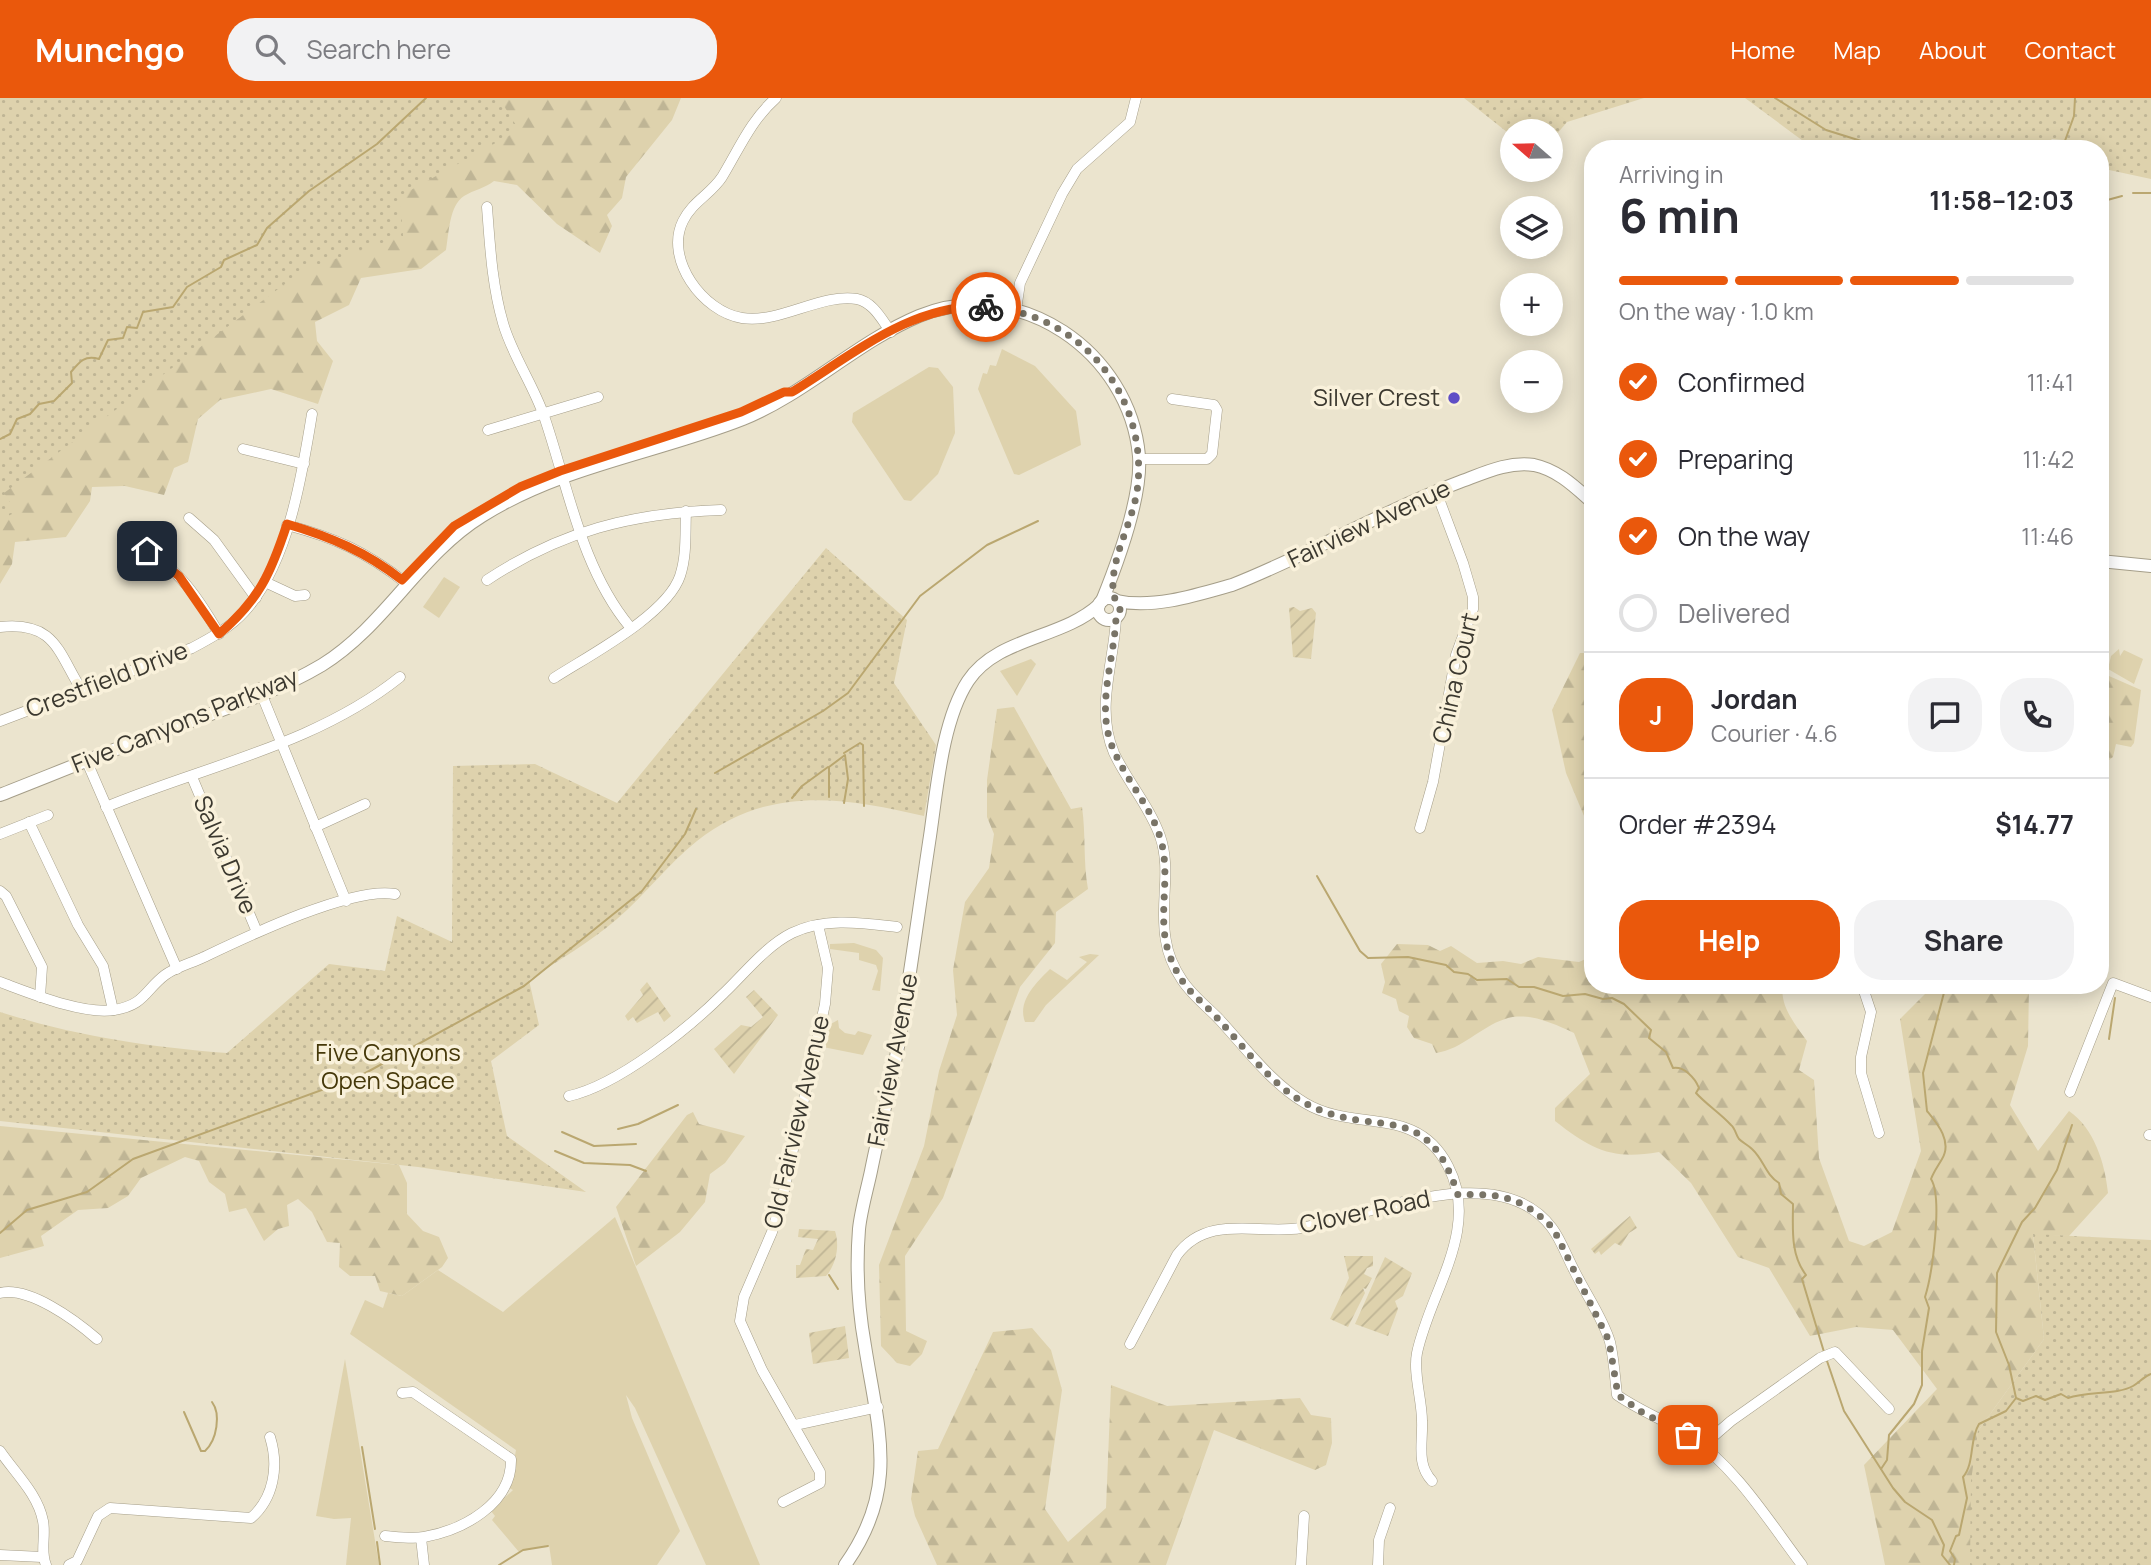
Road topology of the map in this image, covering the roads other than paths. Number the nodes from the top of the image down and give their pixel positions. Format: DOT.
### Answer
graph roads {
  1 [pos="776,98"];
  2 [pos="1136,98"];
  3 [pos="487,207"];
  4 [pos="1016,310"];
  5 [pos="891,332"];
  6 [pos="598,397"];
  7 [pos="1172,399"];
  8 [pos="312,414"];
  9 [pos="543,414"];
  10 [pos="488,430"];
  11 [pos="243,449"];
  12 [pos="1139,459"];
  13 [pos="304,464"];
  14 [pos="561,474"];
  15 [pos="1436,491"];
  16 [pos="1584,495"];
  17 [pos="720,510"];
  18 [pos="685,511"];
  19 [pos="189,519"];
  20 [pos="287,524"];
  21 [pos="580,532"];
  22 [pos="130,547"];
  23 [pos="2109,562"];
  24 [pos="2151,566"];
  25 [pos="487,580"];
  26 [pos="404,581"];
  27 [pos="265,582"];
  28 [pos="305,595"];
  29 [pos="256,598"];
  30 [pos="1110,609"];
  31 [pos="0,627"];
  32 [pos="630,627"];
  33 [pos="219,634"];
  34 [pos="400,677"];
  35 [pos="554,678"];
  36 [pos="81,689"];
  37 [pos="260,691"];
  38 [pos="0,721"];
  39 [pos="280,743"];
  40 [pos="86,758"];
  41 [pos="192,777"];
  42 [pos="0,787"];
  43 [pos="0,795"];
  44 [pos="365,804"];
  45 [pos="106,807"];
  46 [pos="48,815"];
  47 [pos="29,822"];
  48 [pos="316,827"];
  49 [pos="1420,828"];
  50 [pos="0,834"];
  51 [pos="0,891"];
  52 [pos="395,894"];
  53 [pos="346,901"];
  54 [pos="818,925"];
  55 [pos="897,927"];
  56 [pos="257,932"];
  57 [pos="177,970"];
  58 [pos="0,982"];
  59 [pos="2109,993"];
  60 [pos="1865,994"];
  61 [pos="2109,994"];
  62 [pos="40,997"];
  63 [pos="2151,997"];
  64 [pos="113,1010"];
  65 [pos="2070,1092"];
  66 [pos="569,1096"];
  67 [pos="1879,1133"];
  68 [pos="1458,1195"];
  69 [pos="0,1293"];
  70 [pos="97,1339"];
  71 [pos="1129,1344"];
  72 [pos="402,1393"];
  73 [pos="878,1407"];
  74 [pos="1889,1409"];
  75 [pos="795,1425"];
  76 [pos="270,1437"];
  77 [pos="1701,1447"];
  78 [pos="0,1451"];
  79 [pos="1432,1480"];
  80 [pos="783,1502"];
  81 [pos="1390,1508"];
  82 [pos="1304,1516"];
  83 [pos="385,1536"];
  84 [pos="421,1538"];
  85 [pos="0,1555"];
  86 [pos="44,1561"];
  87 [pos="69,1565"];
  88 [pos="424,1565"];
  89 [pos="845,1565"];
  90 [pos="1301,1565"];
  91 [pos="1378,1565"];
  92 [pos="1802,1565"];
  1 -- 5 [label="street"];
  2 -- 4 [label="street"];
  3 -- 9 [label="street"];
  4 -- 5 [label="main road, Five Canyons Parkway"];
  4 -- 12 [label="main road, Five Canyons Parkway"];
  5 -- 14 [label="main road, Five Canyons Parkway"];
  6 -- 9 [label="street"];
  7 -- 12 [label="street"];
  8 -- 13 [label="street, Crestfield Drive"];
  9 -- 10 [label="street"];
  9 -- 14 [label="street"];
  11 -- 13 [label="street"];
  12 -- 30 [label="main road, Five Canyons Parkway"];
  13 -- 20 [label="street, Crestfield Drive"];
  14 -- 21 [label="street"];
  14 -- 26 [label="main road, Five Canyons Parkway"];
  15 -- 16 [label="main road, Fairview Avenue"];
  15 -- 30 [label="main road, Fairview Avenue"];
  15 -- 49 [label="street, China Court"];
  17 -- 18 [label="street"];
  18 -- 21 [label="street"];
  18 -- 32 [label="street"];
  19 -- 29 [label="street"];
  20 -- 26 [label="street"];
  20 -- 27 [label="street, Crestfield Drive"];
  21 -- 25 [label="street"];
  21 -- 32 [label="street"];
  22 -- 33 [label="street"];
  23 -- 24 [label="main road"];
  26 -- 37 [label="main road, Five Canyons Parkway"];
  27 -- 28 [label="street"];
  27 -- 29 [label="street, Crestfield Drive"];
  29 -- 33 [label="street, Crestfield Drive"];
  30 -- 68 [label="street"];
  30 -- 73 [label="main road, Fairview Avenue"];
  31 -- 36 [label="street"];
  32 -- 35 [label="street"];
  33 -- 36 [label="street, Crestfield Drive"];
  34 -- 39 [label="street"];
  36 -- 38 [label="street, Crestfield Drive"];
  37 -- 39 [label="street"];
  37 -- 40 [label="main road, Five Canyons Parkway"];
  39 -- 41 [label="street"];
  39 -- 48 [label="street"];
  40 -- 42 [label="main road, Five Canyons Parkway"];
  40 -- 43 [label="main road, Five Canyons Parkway"];
  40 -- 45 [label="street"];
  41 -- 45 [label="street"];
  41 -- 56 [label="street, Salvia Drive"];
  44 -- 48 [label="street"];
  45 -- 57 [label="street"];
  46 -- 47 [label="street"];
  47 -- 50 [label="street"];
  47 -- 64 [label="street"];
  48 -- 53 [label="street"];
  51 -- 62 [label="street"];
  52 -- 53 [label="street"];
  53 -- 56 [label="street"];
  54 -- 55 [label="street"];
  54 -- 66 [label="street"];
  54 -- 75 [label="street, Old Fairview Avenue"];
  56 -- 57 [label="street"];
  57 -- 64 [label="street"];
  58 -- 62 [label="street"];
  59 -- 63 [label="street"];
  60 -- 67 [label="street"];
  61 -- 65 [label="street"];
  62 -- 64 [label="street"];
  68 -- 71 [label="street, Clover Road"];
  68 -- 77 [label="street, Clover Road"];
  68 -- 79 [label="street"];
  69 -- 70 [label="street"];
  72 -- 84 [label="street"];
  73 -- 75 [label="street"];
  73 -- 89 [label="main road, Fairview Avenue"];
  74 -- 77 [label="street"];
  75 -- 80 [label="street, Old Fairview Avenue"];
  76 -- 87 [label="street"];
  77 -- 92 [label="street, Clover Road"];
  78 -- 86 [label="street"];
  81 -- 91 [label="street"];
  82 -- 90 [label="street"];
  83 -- 84 [label="street"];
  84 -- 88 [label="street"];
  85 -- 86 [label="street"];
}
